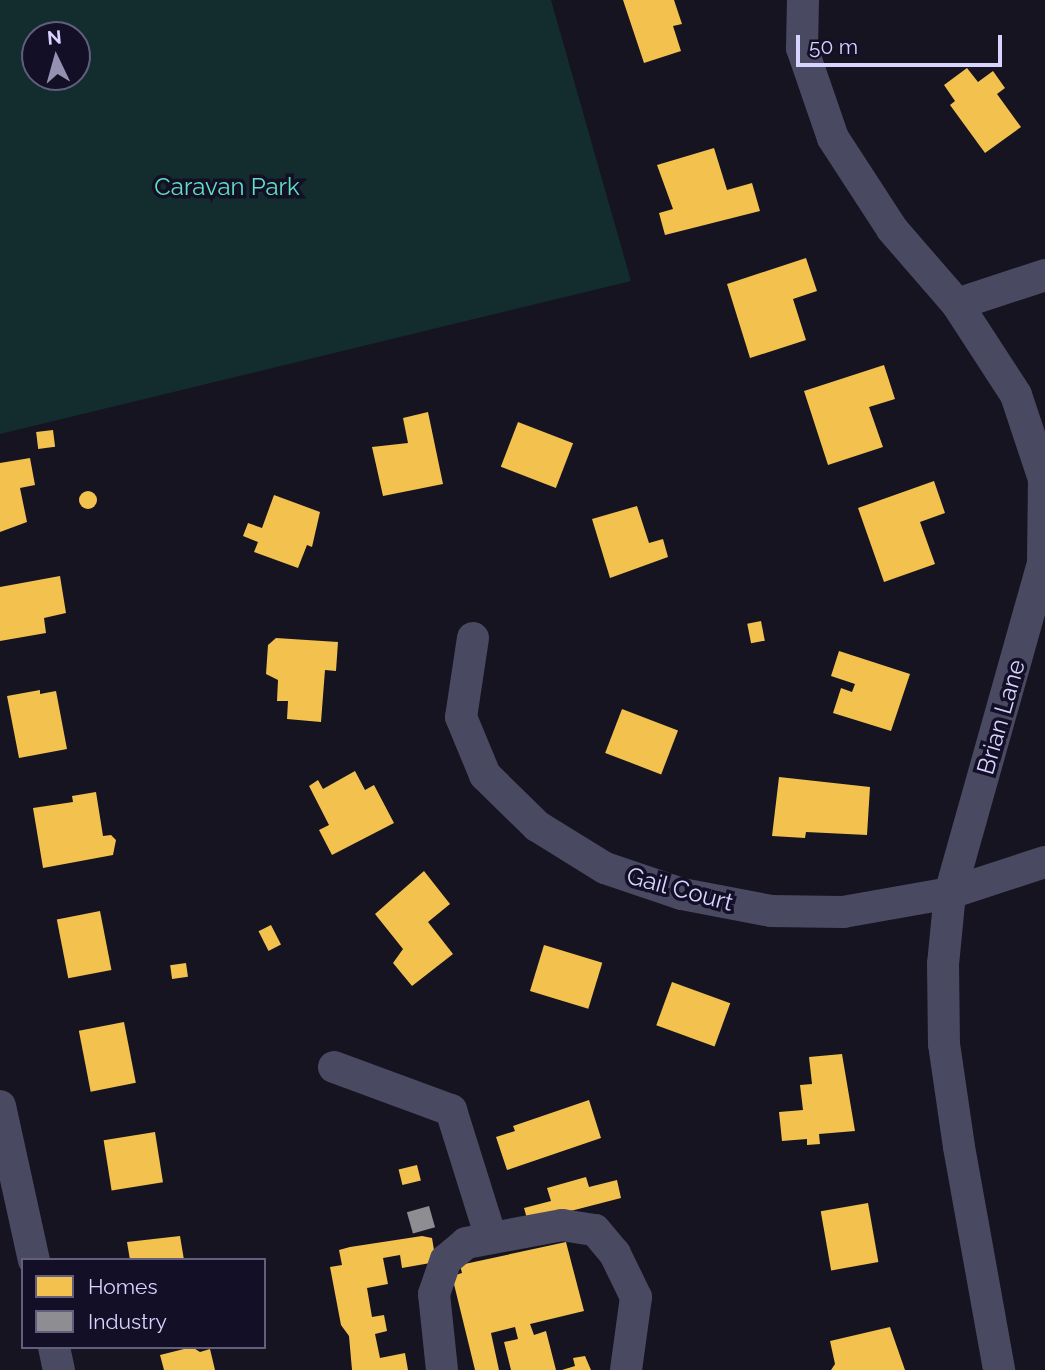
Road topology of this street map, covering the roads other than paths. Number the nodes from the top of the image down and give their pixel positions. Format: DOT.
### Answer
graph roads {
  1 [pos="803,0"];
  2 [pos="1045,275"];
  3 [pos="957,304"];
  4 [pos="473,638"];
  5 [pos="1045,862"];
  6 [pos="950,893"];
  7 [pos="334,1067"];
  8 [pos="0,1106"];
  9 [pos="491,1237"];
  10 [pos="34,1258"];
  11 [pos="54,1349"];
  12 [pos="59,1370"];
  13 [pos="442,1370"];
  14 [pos="626,1370"];
  15 [pos="999,1370"];
  1 -- 3 [label="street, Brian Lane"];
  2 -- 3 [label="street"];
  3 -- 6 [label="street, Brian Lane"];
  4 -- 6 [label="street, Gail Court"];
  5 -- 6 [label="street, Gail Court"];
  6 -- 15 [label="street, Brian Lane"];
  7 -- 9 [label="street"];
  8 -- 10 [label="street"];
  9 -- 13 [label="street"];
  9 -- 14 [label="street"];
  11 -- 12 [label="street"];
}
